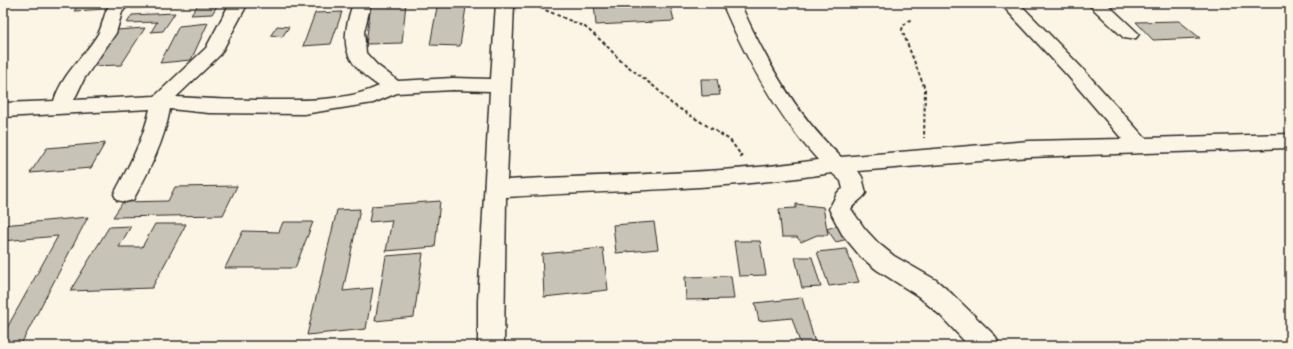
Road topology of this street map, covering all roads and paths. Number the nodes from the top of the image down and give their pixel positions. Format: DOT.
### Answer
graph roads {
  1 [pos="120,3"];
  2 [pos="239,3"];
  3 [pos="362,3"];
  4 [pos="505,3"];
  5 [pos="529,3"];
  6 [pos="731,3"];
  7 [pos="1009,3"];
  8 [pos="1096,3"];
  9 [pos="911,19"];
  10 [pos="1130,34"];
  11 [pos="501,85"];
  12 [pos="394,87"];
  13 [pos="161,102"];
  14 [pos="62,108"];
  15 [pos="3,110"];
  16 [pos="1290,141"];
  17 [pos="1139,145"];
  18 [pos="922,157"];
  19 [pos="834,165"];
  20 [pos="742,175"];
  21 [pos="496,189"];
  22 [pos="125,194"];
  23 [pos="491,346"];
  24 [pos="986,346"];
  1 -- 14 [label="street"];
  2 -- 13 [label="street"];
  3 -- 12 [label="street"];
  4 -- 11 [label="street"];
  5 -- 20 [label="path"];
  6 -- 19 [label="street"];
  7 -- 17 [label="street"];
  8 -- 10 [label="street"];
  9 -- 18 [label="path"];
  11 -- 12 [label="street"];
  11 -- 21 [label="street"];
  12 -- 13 [label="street"];
  13 -- 14 [label="street"];
  13 -- 22 [label="street"];
  14 -- 15 [label="street"];
  16 -- 17 [label="street"];
  17 -- 18 [label="street"];
  18 -- 19 [label="street"];
  19 -- 20 [label="street"];
  19 -- 24 [label="street"];
  20 -- 21 [label="street"];
  21 -- 23 [label="street"];
}
